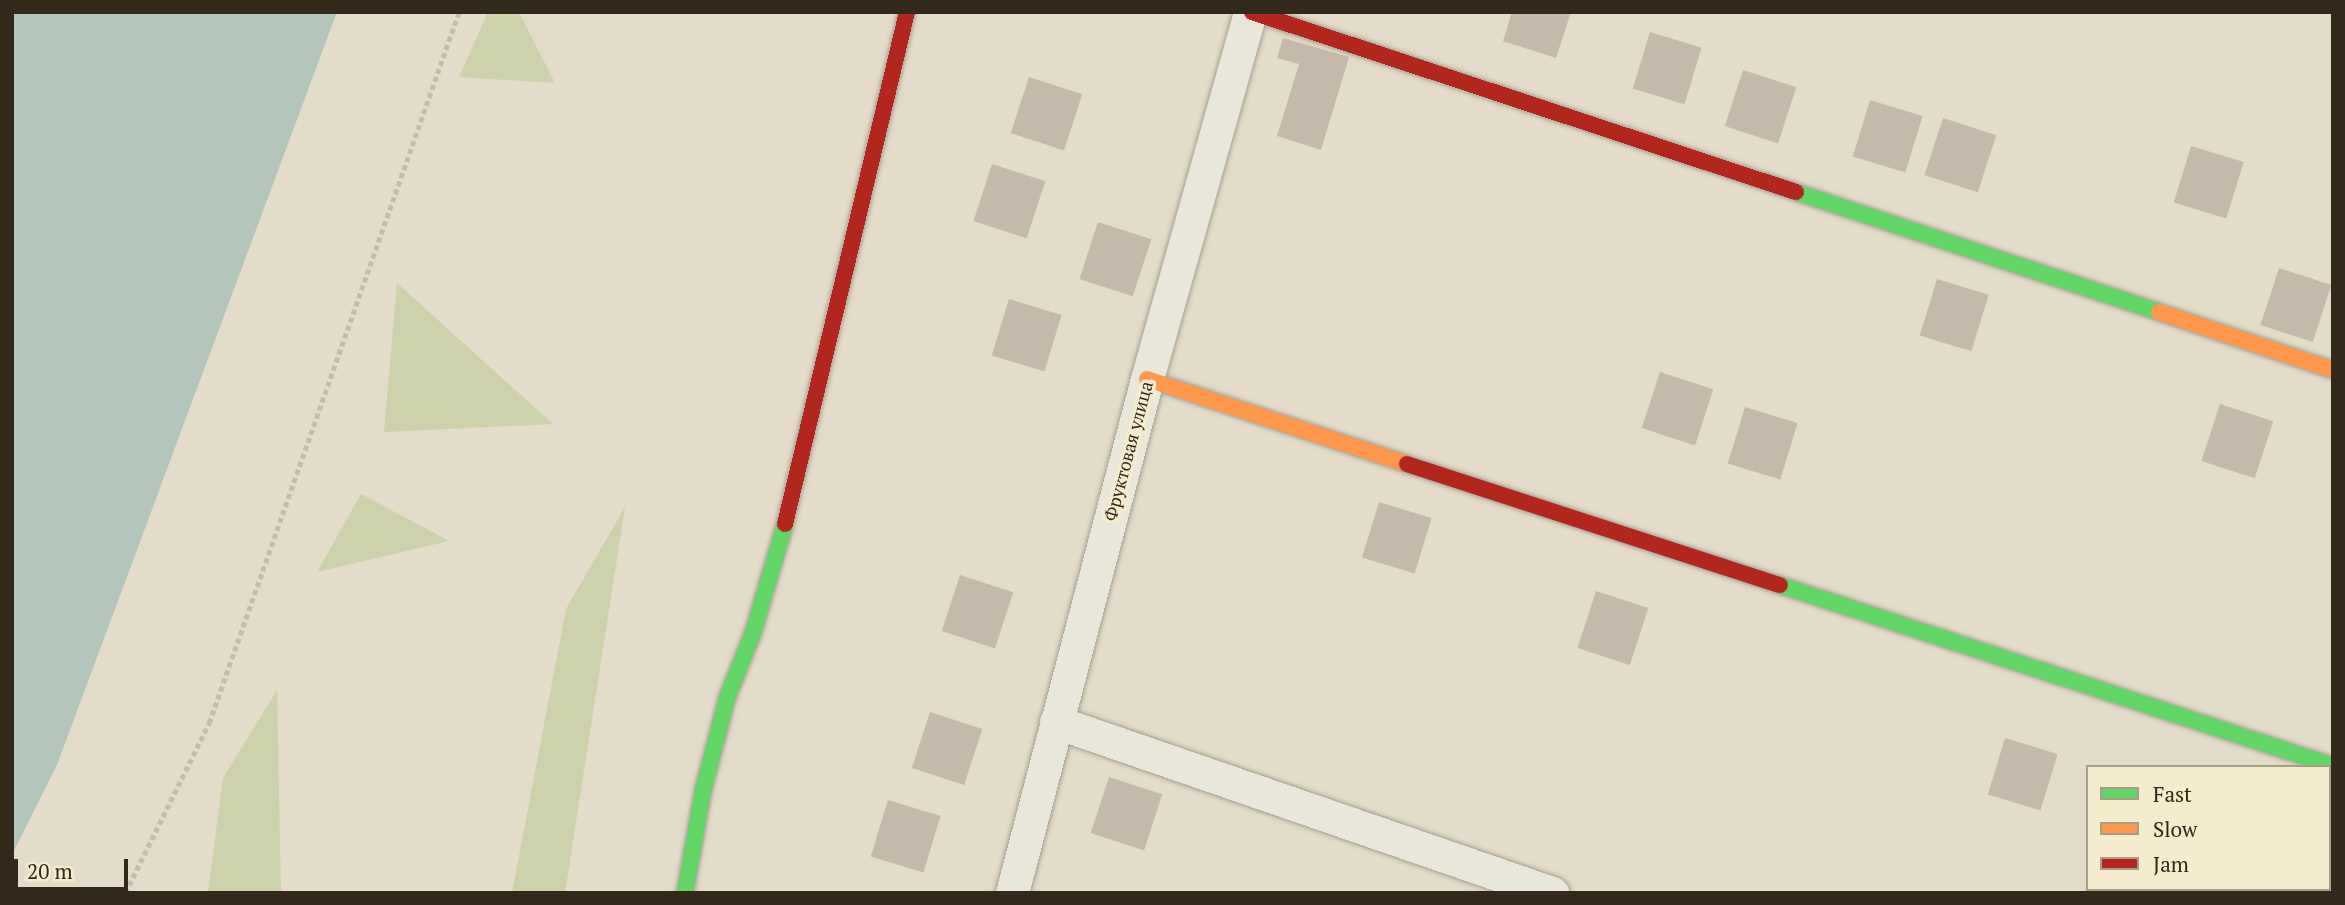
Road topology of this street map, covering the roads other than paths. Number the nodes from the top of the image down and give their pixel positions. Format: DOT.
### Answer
graph roads {
  1 [pos="906,12"];
  2 [pos="1251,12"];
  3 [pos="2333,370"];
  4 [pos="1147,379"];
  5 [pos="1056,723"];
  6 [pos="2331,762"];
  7 [pos="685,893"];
  8 [pos="1012,893"];
  9 [pos="1552,893"];
  1 -- 7 [label="street"];
  2 -- 3 [label="street"];
  2 -- 4 [label="street, Фруктовая улица"];
  4 -- 5 [label="street, Фруктовая улица"];
  4 -- 6 [label="street"];
  5 -- 8 [label="street, Фруктовая улица"];
  5 -- 9 [label="street"];
}
